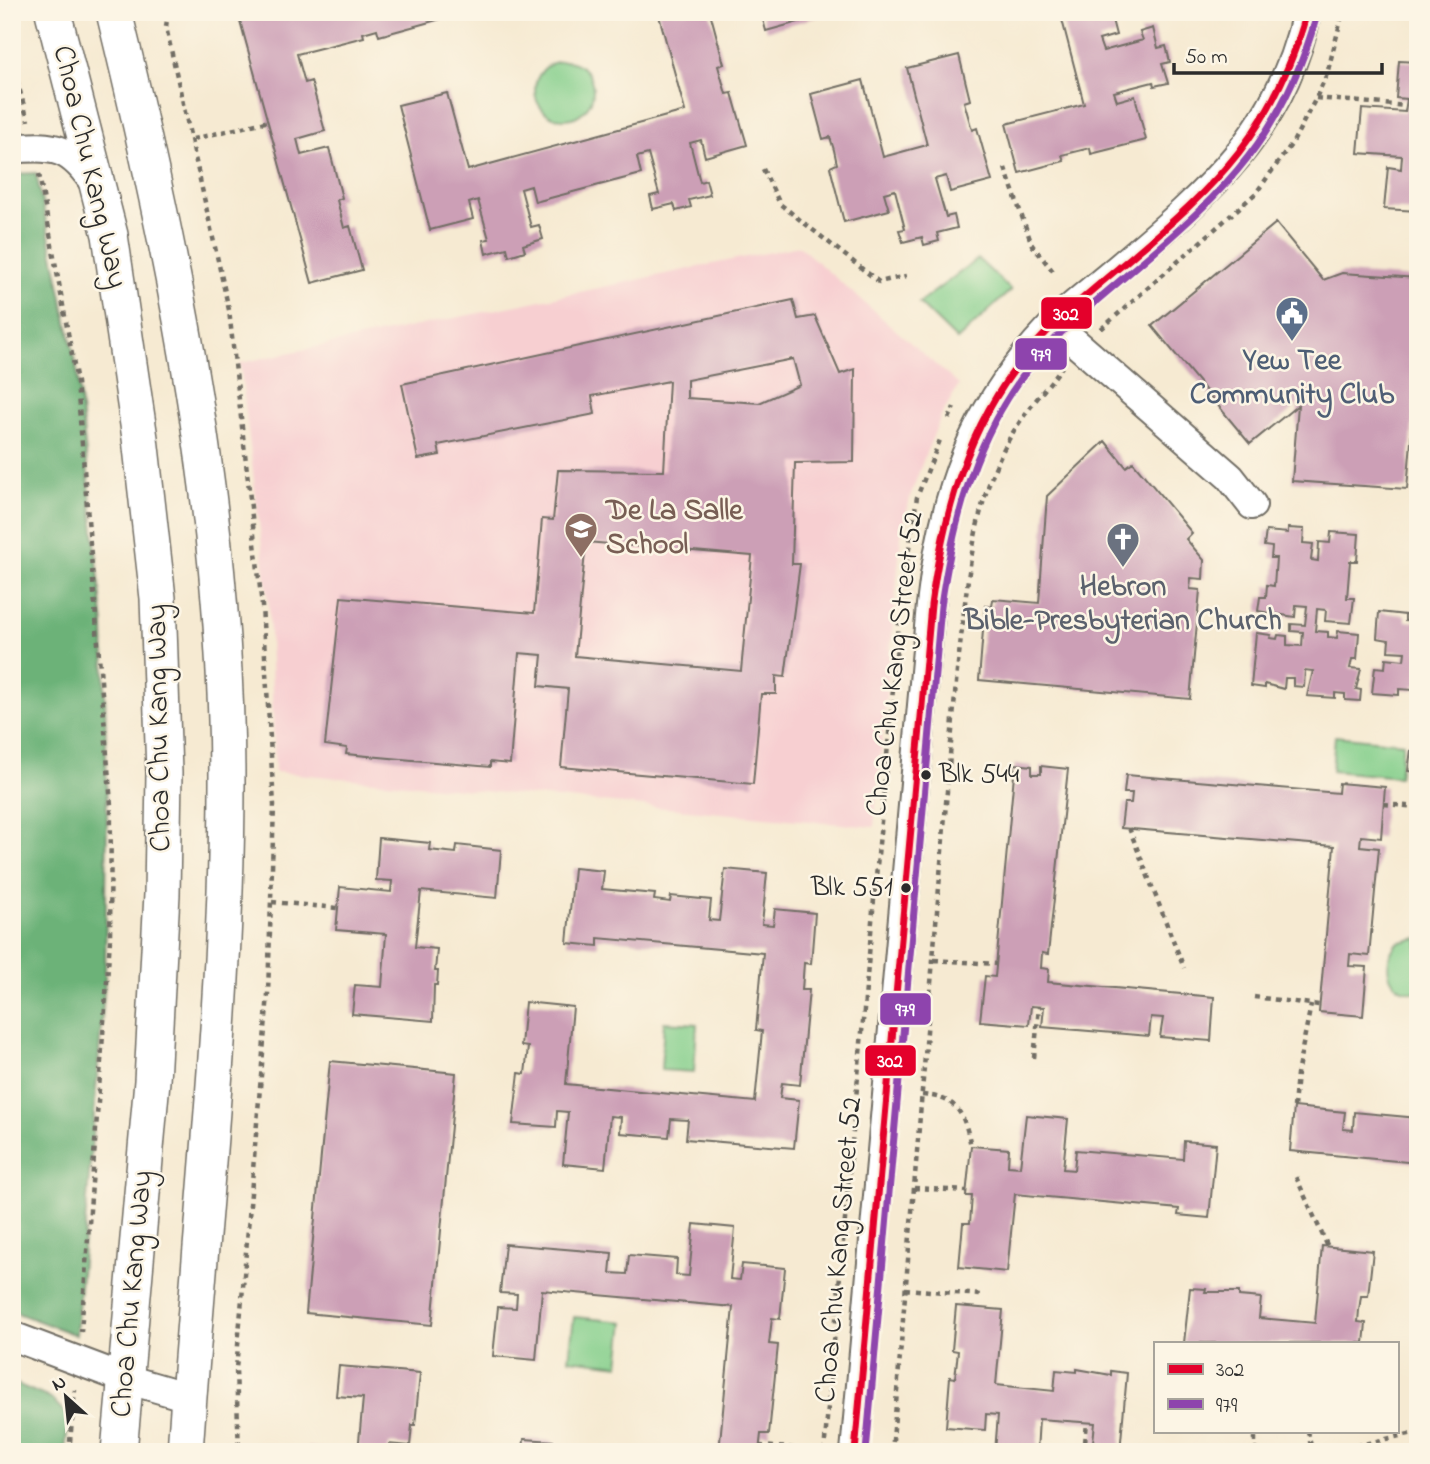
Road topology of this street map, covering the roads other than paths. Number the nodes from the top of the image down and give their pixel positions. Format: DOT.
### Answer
graph roads {
  1 [pos="53,12"];
  2 [pos="114,12"];
  3 [pos="131,12"];
  4 [pos="1307,12"];
  5 [pos="123,49"];
  6 [pos="23,148"];
  7 [pos="101,192"];
  8 [pos="1054,324"];
  9 [pos="1252,505"];
  10 [pos="12,1336"];
  11 [pos="127,1379"];
  12 [pos="188,1397"];
  13 [pos="119,1452"];
  14 [pos="185,1452"];
  15 [pos="855,1452"];
  1 -- 7 [label="main road, Choa Chu Kang Way"];
  2 -- 5 [label="main road, Choa Chu Kang Way"];
  3 -- 5 [label="main road"];
  4 -- 8 [label="street, Choa Chu Kang Street 52"];
  5 -- 12 [label="main road, Choa Chu Kang Way"];
  6 -- 7 [label="street"];
  7 -- 11 [label="main road, Choa Chu Kang Way"];
  8 -- 9 [label="street"];
  8 -- 15 [label="street, Choa Chu Kang Street 52"];
  10 -- 11 [label="street"];
  11 -- 12 [label="street"];
  11 -- 13 [label="main road, Choa Chu Kang Way"];
  12 -- 14 [label="main road, Choa Chu Kang Way"];
}
